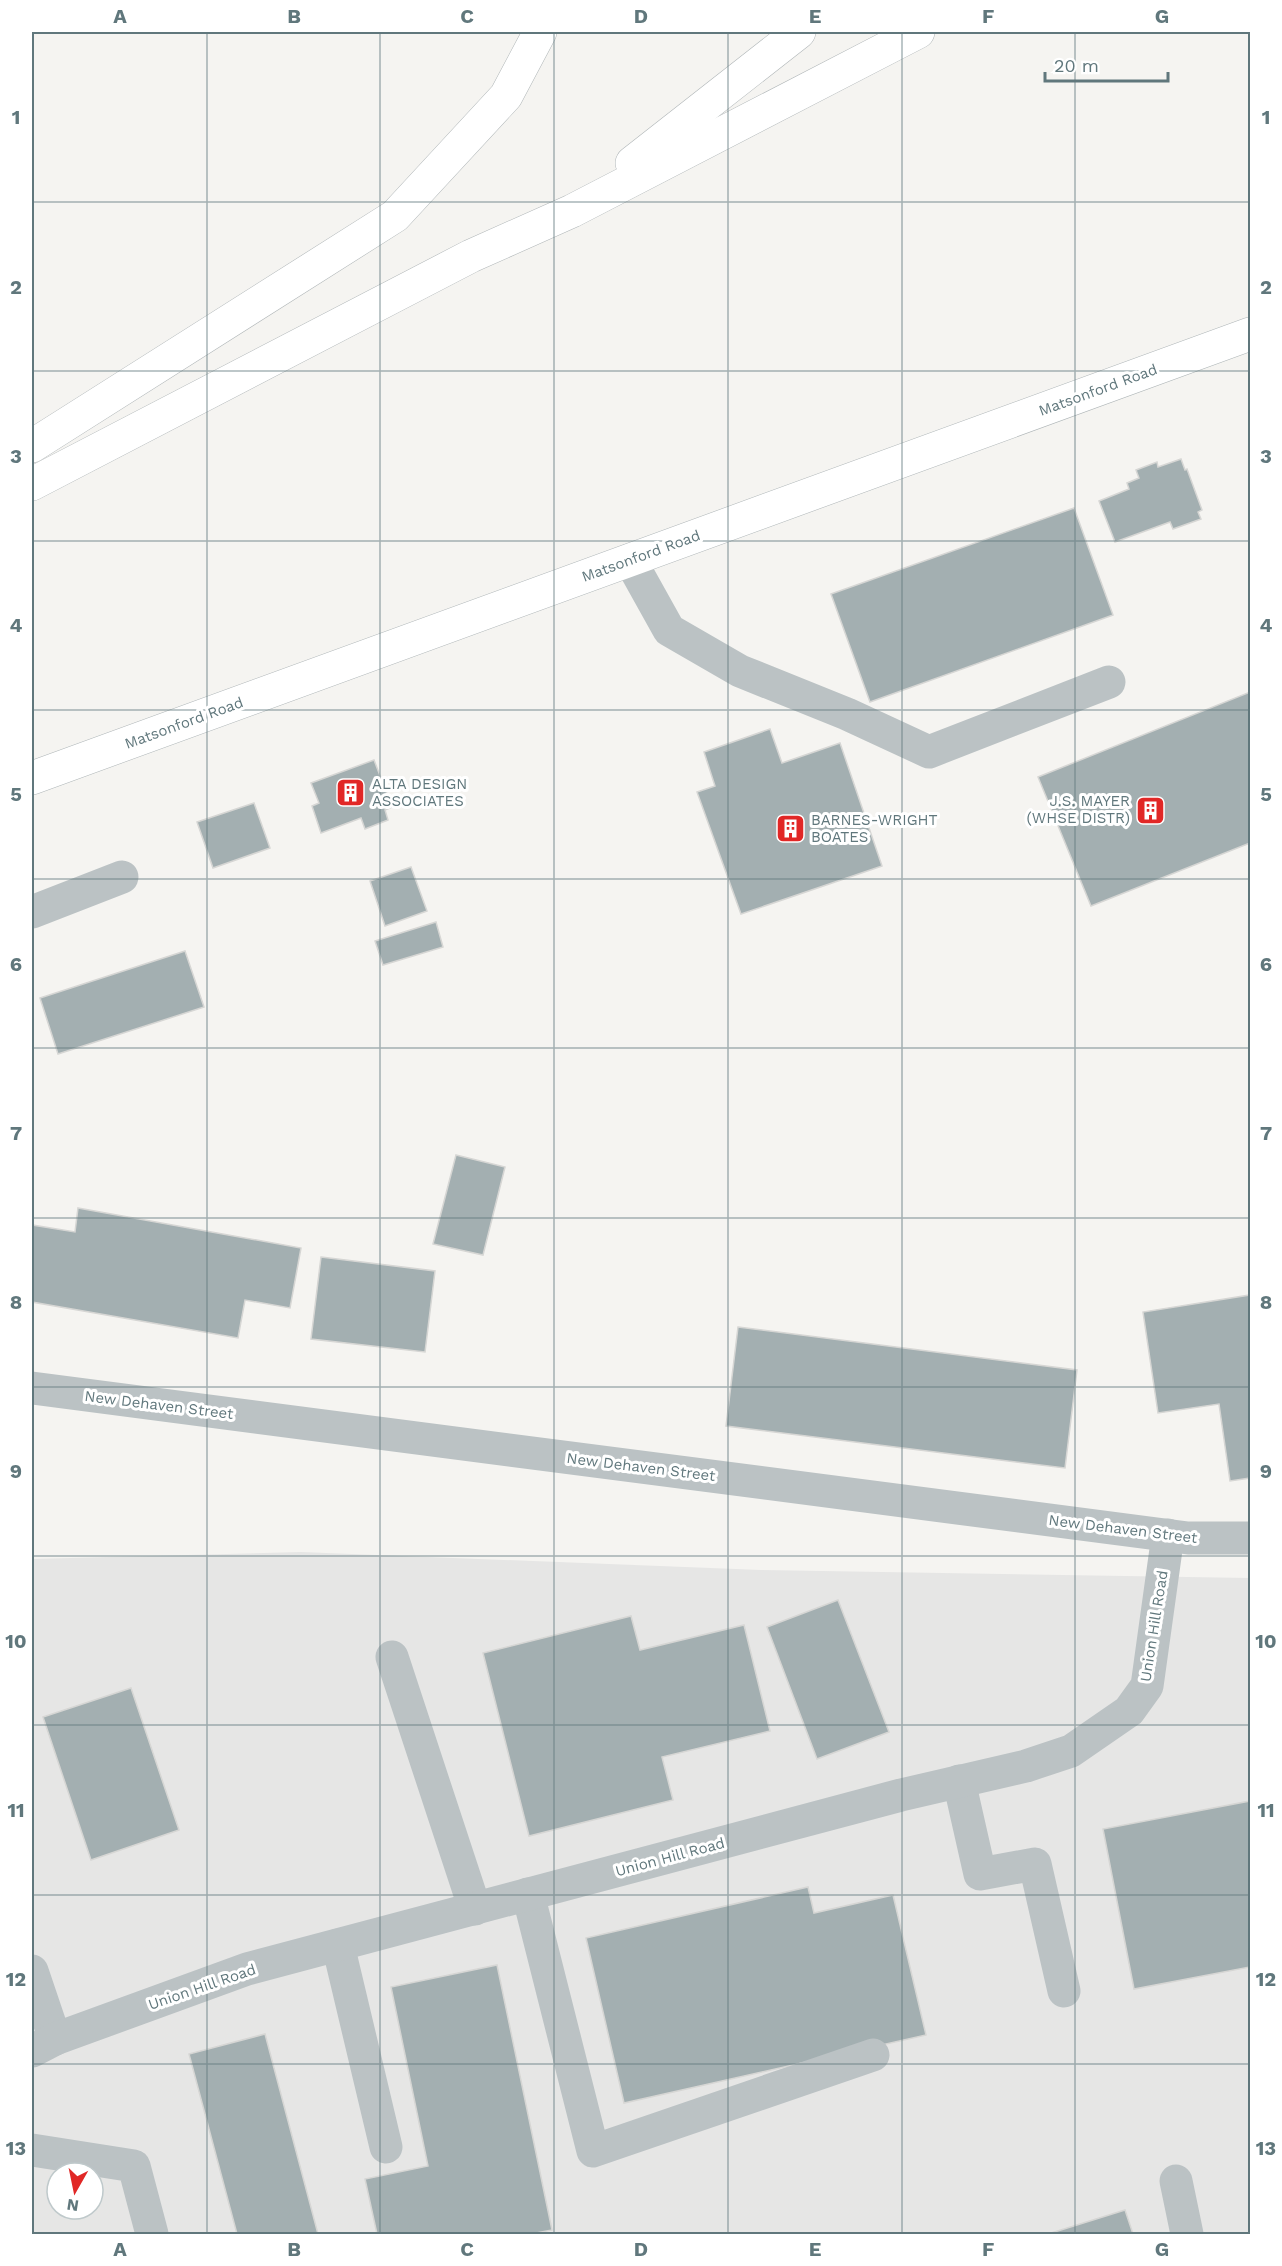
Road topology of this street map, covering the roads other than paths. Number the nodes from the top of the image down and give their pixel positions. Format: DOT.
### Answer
graph roads {
  1 [pos="540,32"];
  2 [pos="799,32"];
  3 [pos="918,32"];
  4 [pos="572,211"];
  5 [pos="1251,334"];
  6 [pos="32,446"];
  7 [pos="32,484"];
  8 [pos="630,560"];
  9 [pos="1109,682"];
  10 [pos="32,778"];
  11 [pos="122,877"];
  12 [pos="32,912"];
  13 [pos="32,1388"];
  14 [pos="1168,1536"];
  15 [pos="1251,1539"];
  16 [pos="392,1657"];
  17 [pos="959,1781"];
  18 [pos="528,1894"];
  19 [pos="475,1909"];
  20 [pos="338,1946"];
  21 [pos="32,1971"];
  22 [pos="1064,1991"];
  23 [pos="43,2045"];
  24 [pos="873,2055"];
  25 [pos="386,2147"];
  26 [pos="32,2150"];
  27 [pos="1176,2181"];
  28 [pos="153,2235"];
  29 [pos="1187,2235"];
  1 -- 6 [label="main road"];
  2 -- 4 [label="main road"];
  3 -- 4 [label="main road"];
  4 -- 7 [label="main road"];
  5 -- 8 [label="main road, Matsonford Road"];
  8 -- 9 [label="street"];
  8 -- 10 [label="main road, Matsonford Road"];
  11 -- 12 [label="street"];
  13 -- 14 [label="street, New Dehaven Street"];
  14 -- 15 [label="street, New Dehaven Street"];
  14 -- 17 [label="street, Union Hill Road"];
  16 -- 19 [label="street"];
  17 -- 18 [label="street, Union Hill Road"];
  17 -- 22 [label="street"];
  18 -- 19 [label="street, Union Hill Road"];
  18 -- 24 [label="street"];
  19 -- 20 [label="street, Union Hill Road"];
  20 -- 23 [label="street, Union Hill Road"];
  20 -- 25 [label="street"];
  21 -- 23 [label="street"];
  26 -- 28 [label="street"];
  27 -- 29 [label="street"];
}
